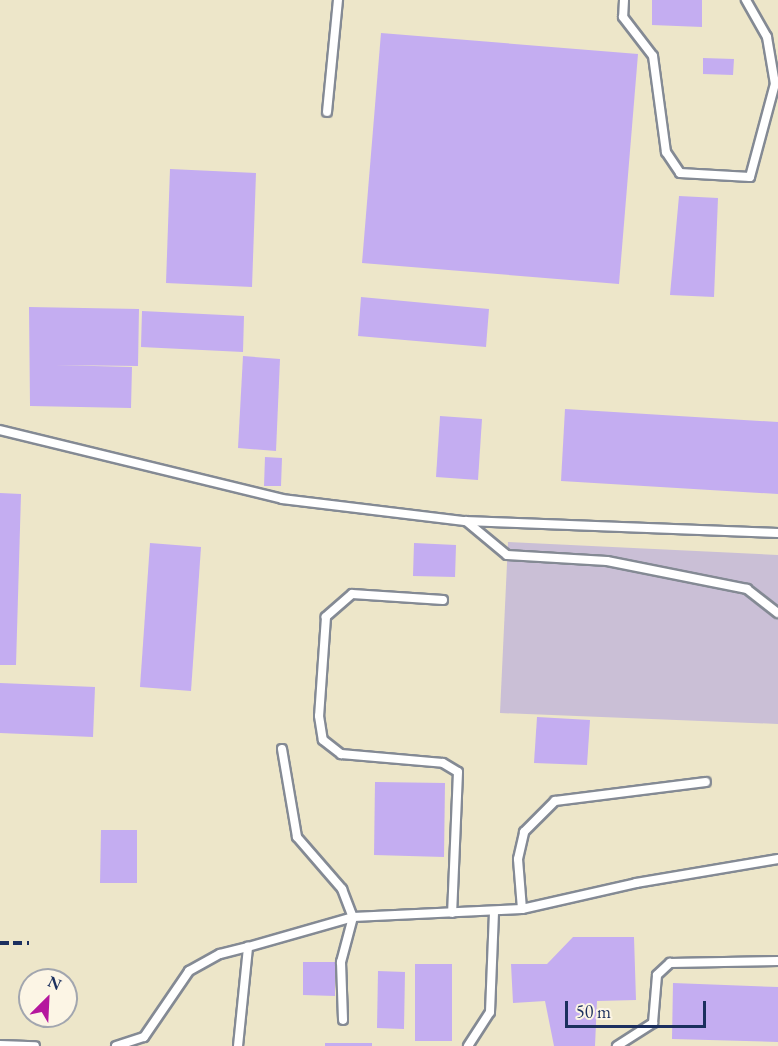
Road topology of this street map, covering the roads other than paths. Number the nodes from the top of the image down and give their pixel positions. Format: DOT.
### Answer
graph roads {
  1 [pos="338,0"];
  2 [pos="624,0"];
  3 [pos="746,0"];
  4 [pos="327,112"];
  5 [pos="0,430"];
  6 [pos="465,520"];
  7 [pos="778,533"];
  8 [pos="443,600"];
  9 [pos="778,614"];
  10 [pos="282,748"];
  11 [pos="706,782"];
  12 [pos="778,859"];
  13 [pos="522,909"];
  14 [pos="494,911"];
  15 [pos="452,913"];
  16 [pos="353,917"];
  17 [pos="248,947"];
  18 [pos="778,962"];
  19 [pos="343,1020"];
  20 [pos="0,1045"];
  21 [pos="35,1046"];
  22 [pos="116,1046"];
  23 [pos="238,1046"];
  24 [pos="468,1046"];
  25 [pos="617,1046"];
  1 -- 4 [label="lane"];
  2 -- 3 [label="lane"];
  5 -- 6 [label="lane"];
  6 -- 7 [label="lane"];
  6 -- 9 [label="lane"];
  8 -- 15 [label="lane"];
  10 -- 16 [label="lane"];
  11 -- 13 [label="lane"];
  12 -- 13 [label="lane"];
  13 -- 14 [label="lane"];
  14 -- 15 [label="lane"];
  14 -- 24 [label="lane"];
  15 -- 16 [label="lane"];
  16 -- 17 [label="lane"];
  16 -- 19 [label="lane"];
  17 -- 22 [label="lane"];
  17 -- 23 [label="lane"];
  18 -- 25 [label="lane"];
  20 -- 21 [label="lane"];
}
